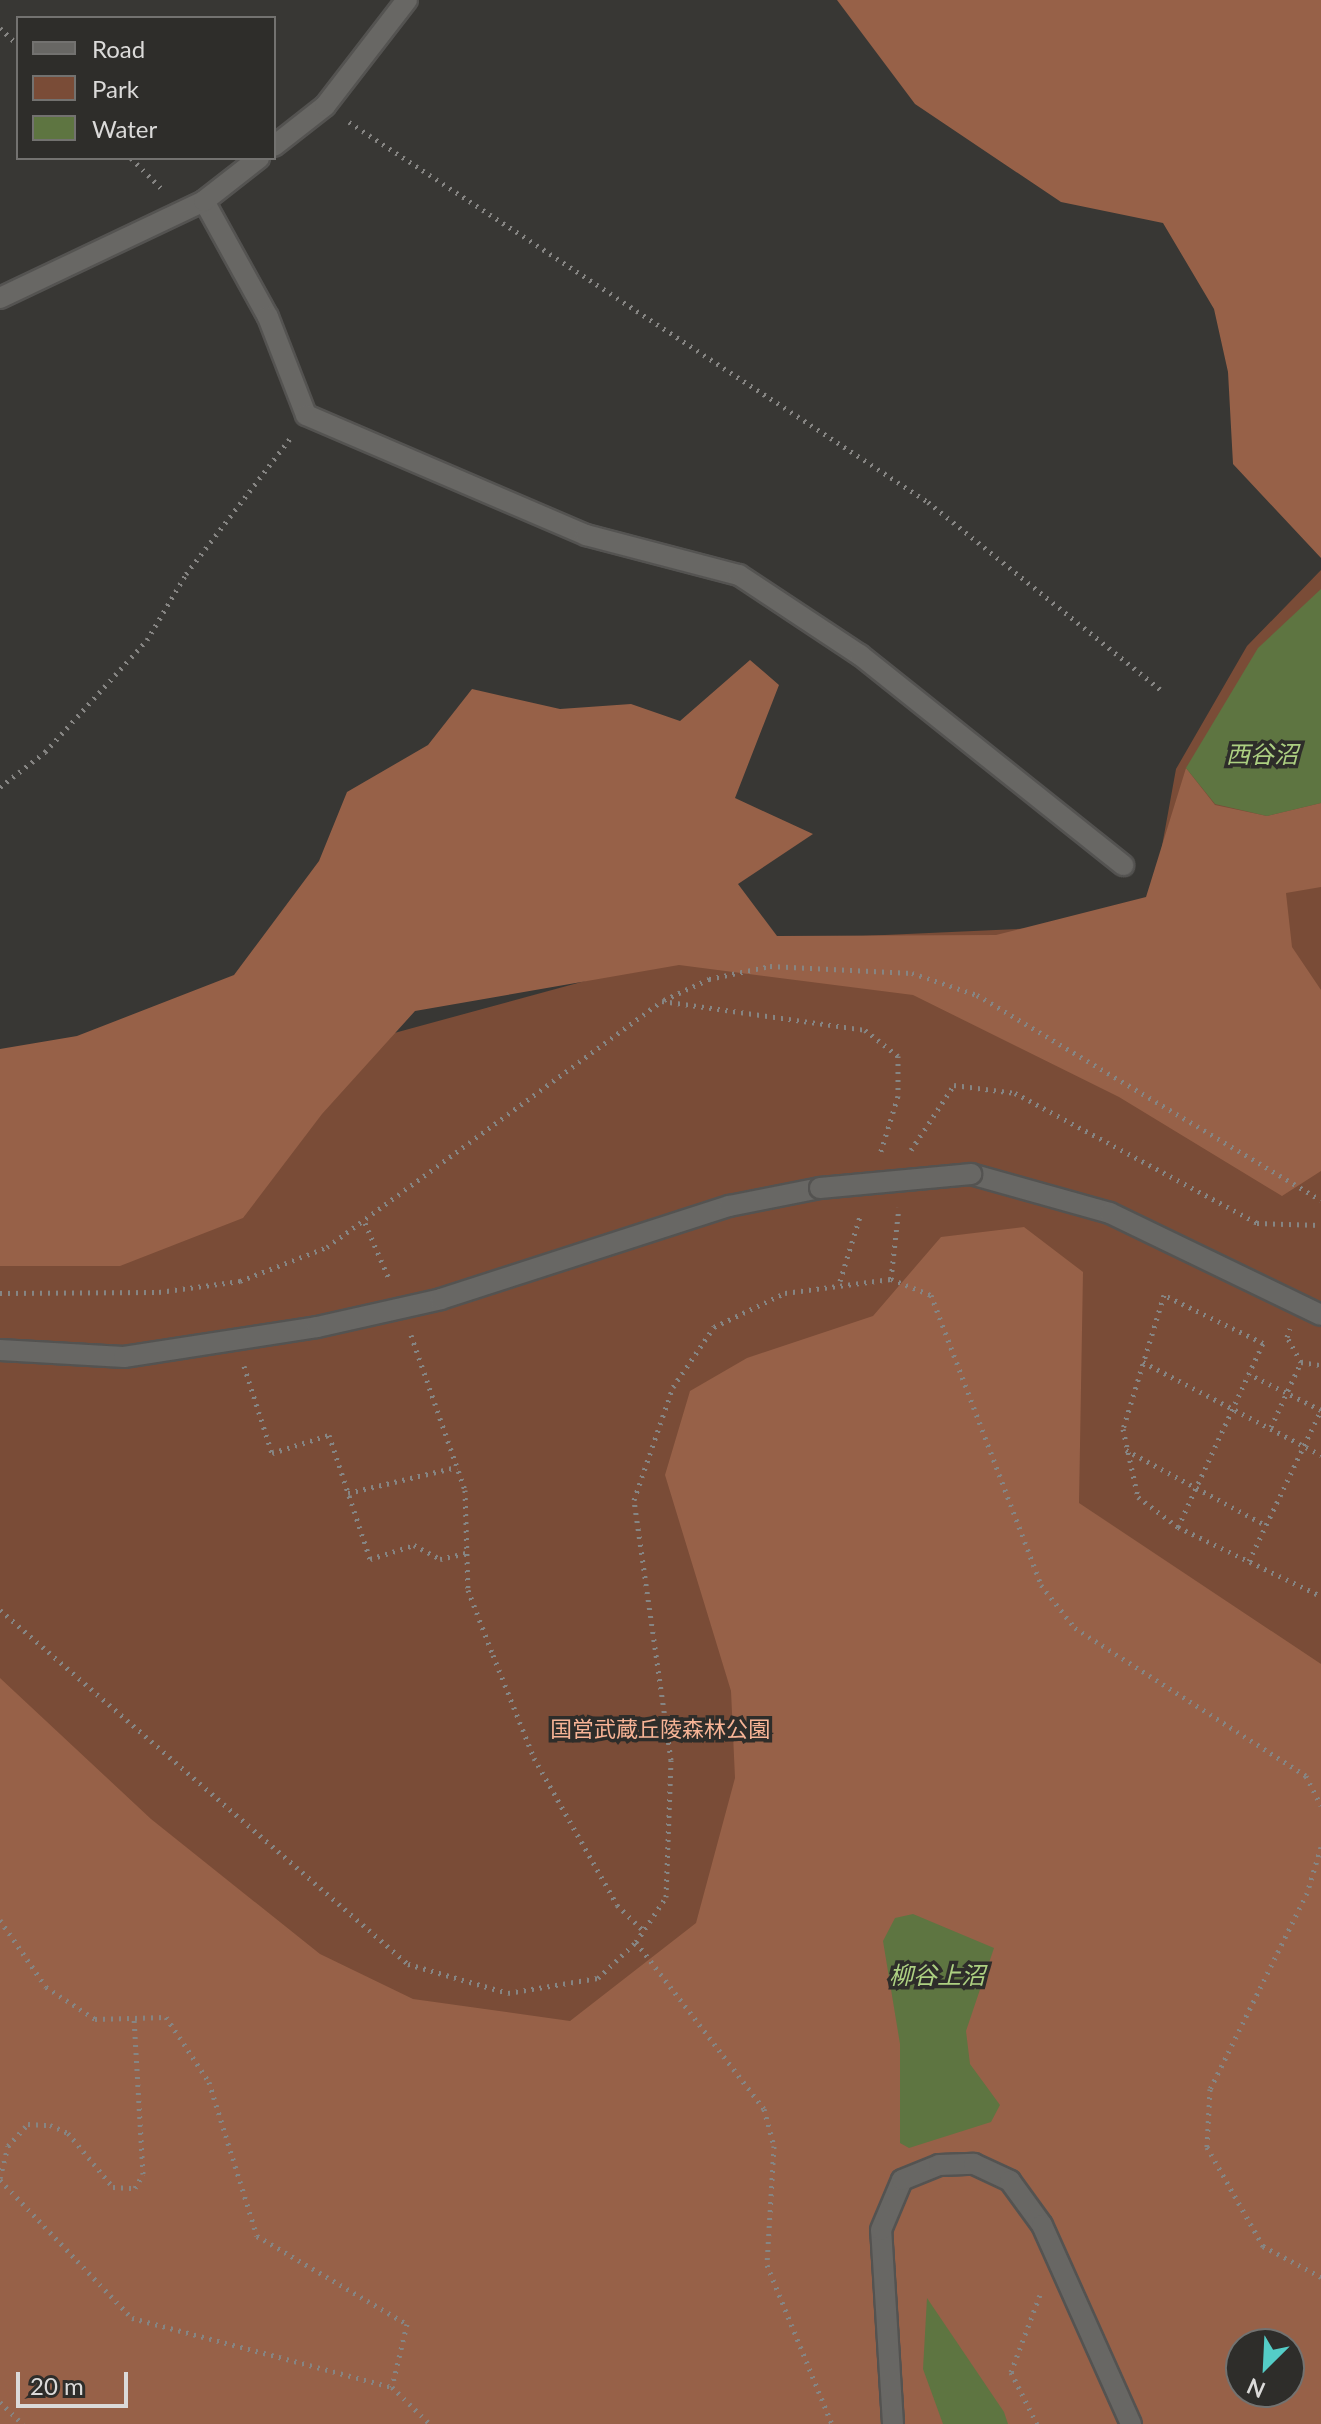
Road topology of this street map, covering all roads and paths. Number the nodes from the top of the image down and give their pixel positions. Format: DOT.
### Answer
graph roads {
  1 [pos="407,0"];
  2 [pos="0,28"];
  3 [pos="16,43"];
  4 [pos="325,106"];
  5 [pos="276,144"];
  6 [pos="133,160"];
  7 [pos="256,160"];
  8 [pos="204,201"];
  9 [pos="185,211"];
  10 [pos="0,298"];
  11 [pos="306,415"];
  12 [pos="1162,691"];
  13 [pos="0,787"];
  14 [pos="1123,865"];
  15 [pos="662,1001"];
  16 [pos="908,1161"];
  17 [pos="876,1167"];
  18 [pos="903,1189"];
  19 [pos="867,1195"];
  20 [pos="1321,1200"];
  21 [pos="365,1223"];
  22 [pos="1321,1225"];
  23 [pos="891,1279"];
  24 [pos="840,1281"];
  25 [pos="0,1293"];
  26 [pos="1298,1306"];
  27 [pos="401,1308"];
  28 [pos="1321,1315"];
  29 [pos="236,1339"];
  30 [pos="0,1350"];
  31 [pos="1143,1362"];
  32 [pos="1301,1362"];
  33 [pos="1321,1365"];
  34 [pos="1249,1374"];
  35 [pos="1287,1393"];
  36 [pos="1234,1407"];
  37 [pos="1271,1427"];
  38 [pos="1303,1445"];
  39 [pos="1126,1450"];
  40 [pos="1321,1455"];
  41 [pos="457,1467"];
  42 [pos="1196,1489"];
  43 [pos="348,1493"];
  44 [pos="1265,1525"];
  45 [pos="1178,1527"];
  46 [pos="467,1553"];
  47 [pos="1249,1561"];
  48 [pos="1321,1596"];
  49 [pos="0,1610"];
  50 [pos="1321,1805"];
  51 [pos="1321,1847"];
  52 [pos="0,1920"];
  53 [pos="644,1931"];
  54 [pos="636,1942"];
  55 [pos="134,2020"];
  56 [pos="0,2179"];
  57 [pos="1055,2255"];
  58 [pos="1321,2277"];
  59 [pos="392,2387"];
  60 [pos="0,2402"];
  61 [pos="23,2424"];
  62 [pos="430,2424"];
  63 [pos="832,2424"];
  64 [pos="893,2424"];
  65 [pos="1037,2424"];
  66 [pos="1131,2424"];
  1 -- 4 [label="street"];
  2 -- 3 [label="path"];
  4 -- 5 [label="street"];
  4 -- 12 [label="path"];
  6 -- 9 [label="path"];
  7 -- 8 [label="street"];
  8 -- 9 [label="street"];
  8 -- 11 [label="street"];
  9 -- 10 [label="street"];
  11 -- 13 [label="path"];
  11 -- 14 [label="street"];
  15 -- 17 [label="path"];
  15 -- 20 [label="path"];
  15 -- 21 [label="path"];
  16 -- 22 [label="path"];
  18 -- 23 [label="path"];
  19 -- 24 [label="path"];
  21 -- 25 [label="path"];
  21 -- 27 [label="path"];
  23 -- 24 [label="path"];
  23 -- 50 [label="path"];
  24 -- 53 [label="path"];
  26 -- 27 [label="street, bridge"];
  26 -- 28 [label="street"];
  26 -- 32 [label="path"];
  27 -- 29 [label="street"];
  27 -- 41 [label="path"];
  29 -- 30 [label="street"];
  29 -- 43 [label="path"];
  31 -- 34 [label="path"];
  31 -- 36 [label="path"];
  31 -- 39 [label="path"];
  32 -- 33 [label="path"];
  32 -- 35 [label="path"];
  34 -- 35 [label="path"];
  34 -- 36 [label="path"];
  35 -- 37 [label="path"];
  35 -- 38 [label="path"];
  36 -- 37 [label="path"];
  36 -- 42 [label="path"];
  37 -- 38 [label="path"];
  38 -- 40 [label="path"];
  38 -- 44 [label="path"];
  39 -- 42 [label="path"];
  39 -- 45 [label="path"];
  41 -- 43 [label="path"];
  41 -- 46 [label="path"];
  42 -- 44 [label="path"];
  42 -- 45 [label="path"];
  43 -- 46 [label="path"];
  44 -- 47 [label="path"];
  45 -- 47 [label="path"];
  46 -- 53 [label="path"];
  47 -- 48 [label="path"];
  49 -- 54 [label="path"];
  51 -- 58 [label="path"];
  52 -- 55 [label="path"];
  53 -- 54 [label="path"];
  54 -- 63 [label="path"];
  55 -- 56 [label="path"];
  55 -- 59 [label="path"];
  56 -- 59 [label="path"];
  57 -- 64 [label="street"];
  57 -- 65 [label="path"];
  57 -- 66 [label="street"];
  59 -- 62 [label="path"];
  60 -- 61 [label="path"];
}
